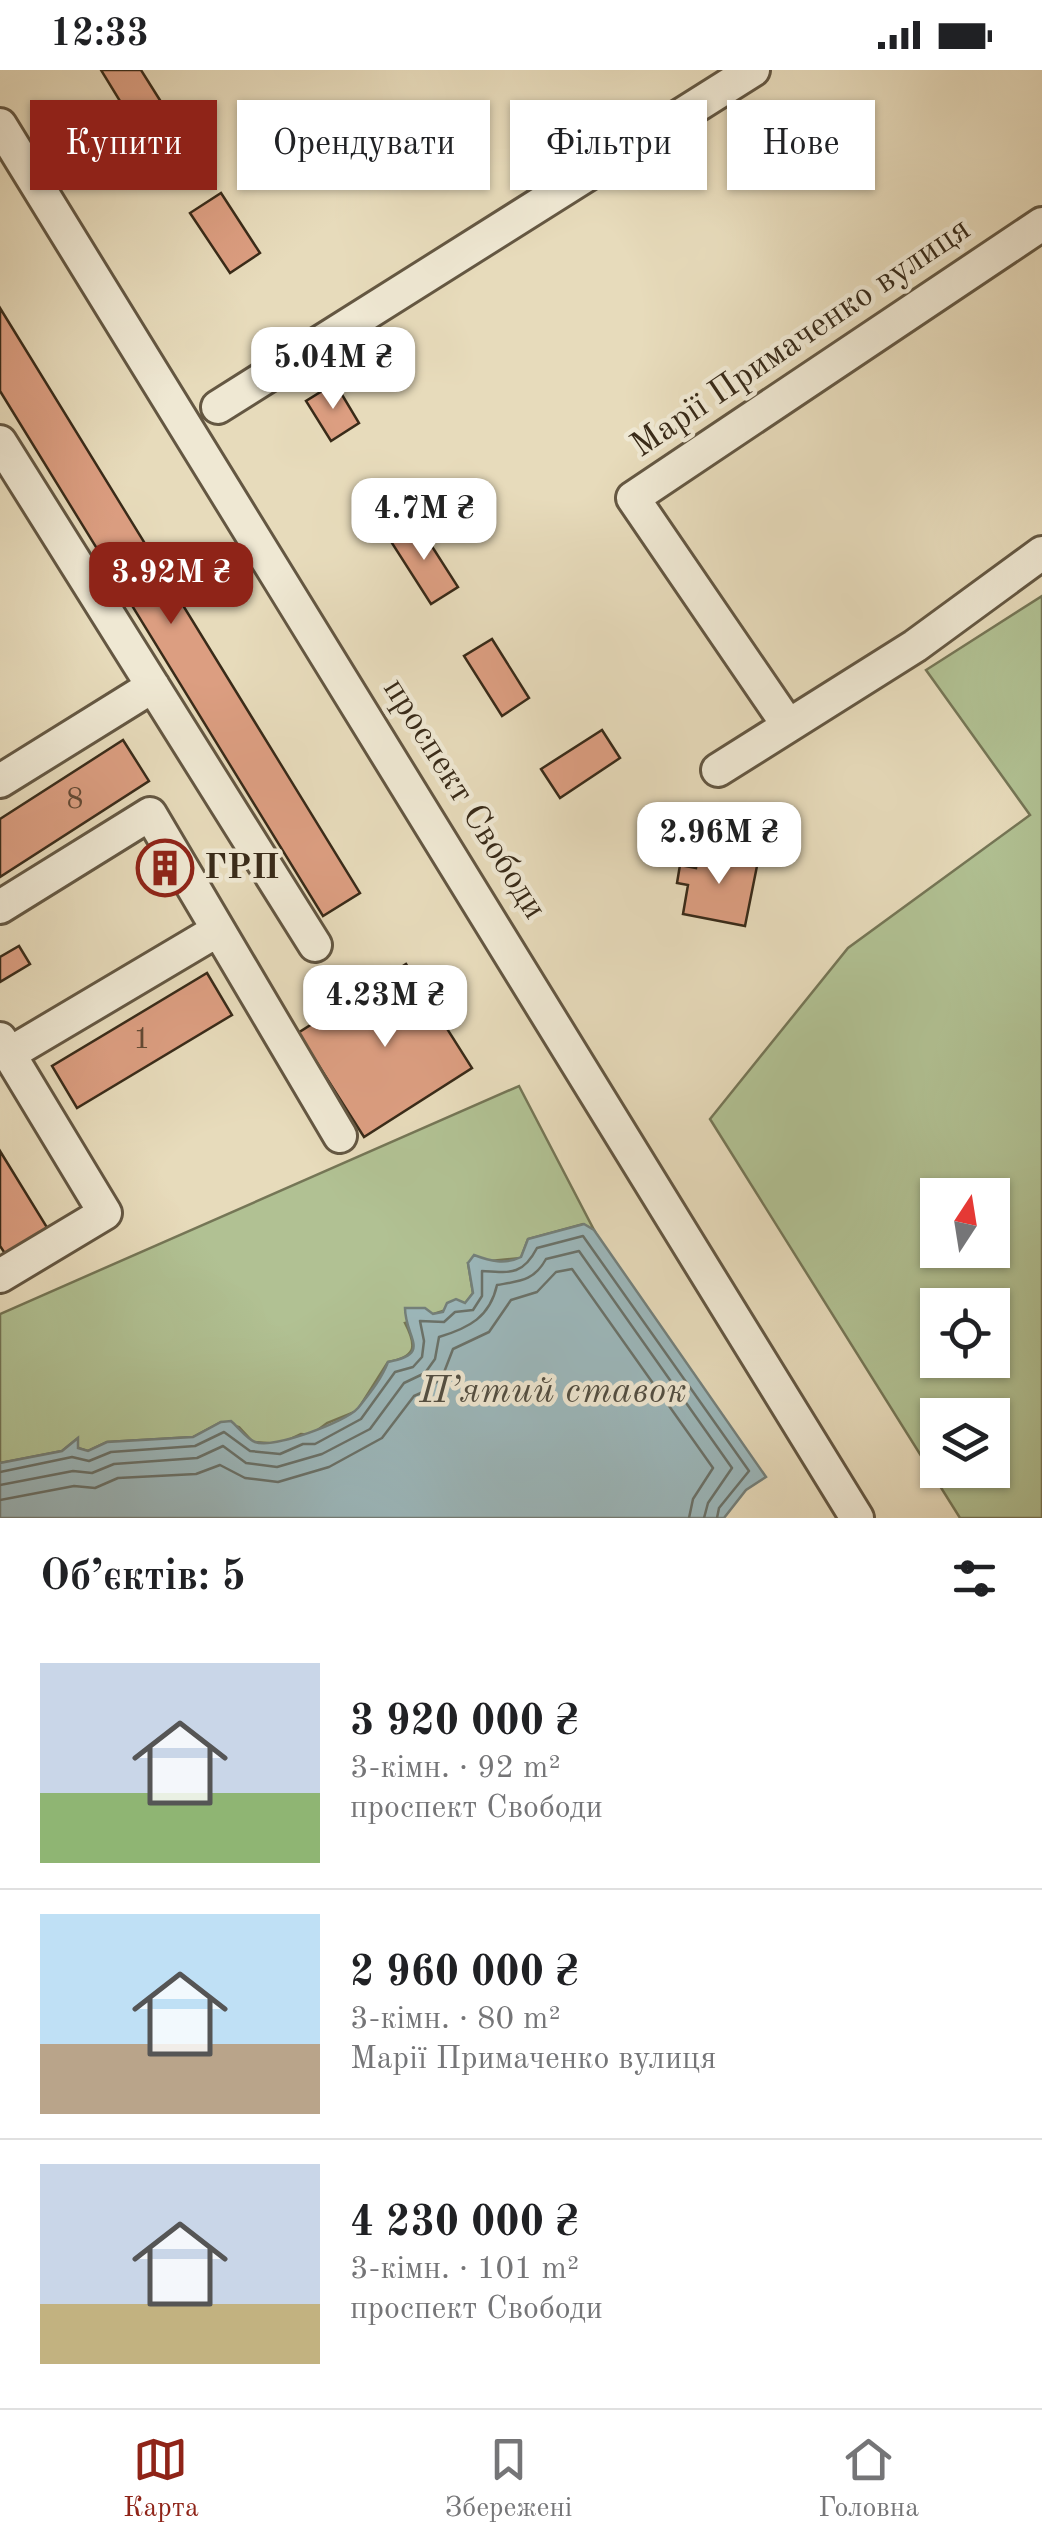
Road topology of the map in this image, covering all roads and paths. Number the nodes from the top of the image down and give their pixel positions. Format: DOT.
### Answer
graph roads {
  1 [pos="753,70"];
  2 [pos="0,125"];
  3 [pos="1042,224"];
  4 [pos="218,407"];
  5 [pos="0,442"];
  6 [pos="1042,553"];
  7 [pos="153,686"];
  8 [pos="788,725"];
  9 [pos="718,770"];
  10 [pos="0,782"];
  11 [pos="0,907"];
  12 [pos="218,930"];
  13 [pos="315,945"];
  14 [pos="5,1047"];
  15 [pos="340,1136"];
  16 [pos="0,1276"];
  17 [pos="857,1518"];
  1 -- 4 [label="street"];
  2 -- 17 [label="street, проспект Свободи"];
  3 -- 8 [label="street, Марії Примаченко вулиця"];
  5 -- 7 [label="street"];
  6 -- 8 [label="street"];
  7 -- 10 [label="street"];
  7 -- 13 [label="street"];
  8 -- 9 [label="street"];
  11 -- 12 [label="street"];
  12 -- 14 [label="street"];
  12 -- 15 [label="street"];
  14 -- 16 [label="street"];
}
